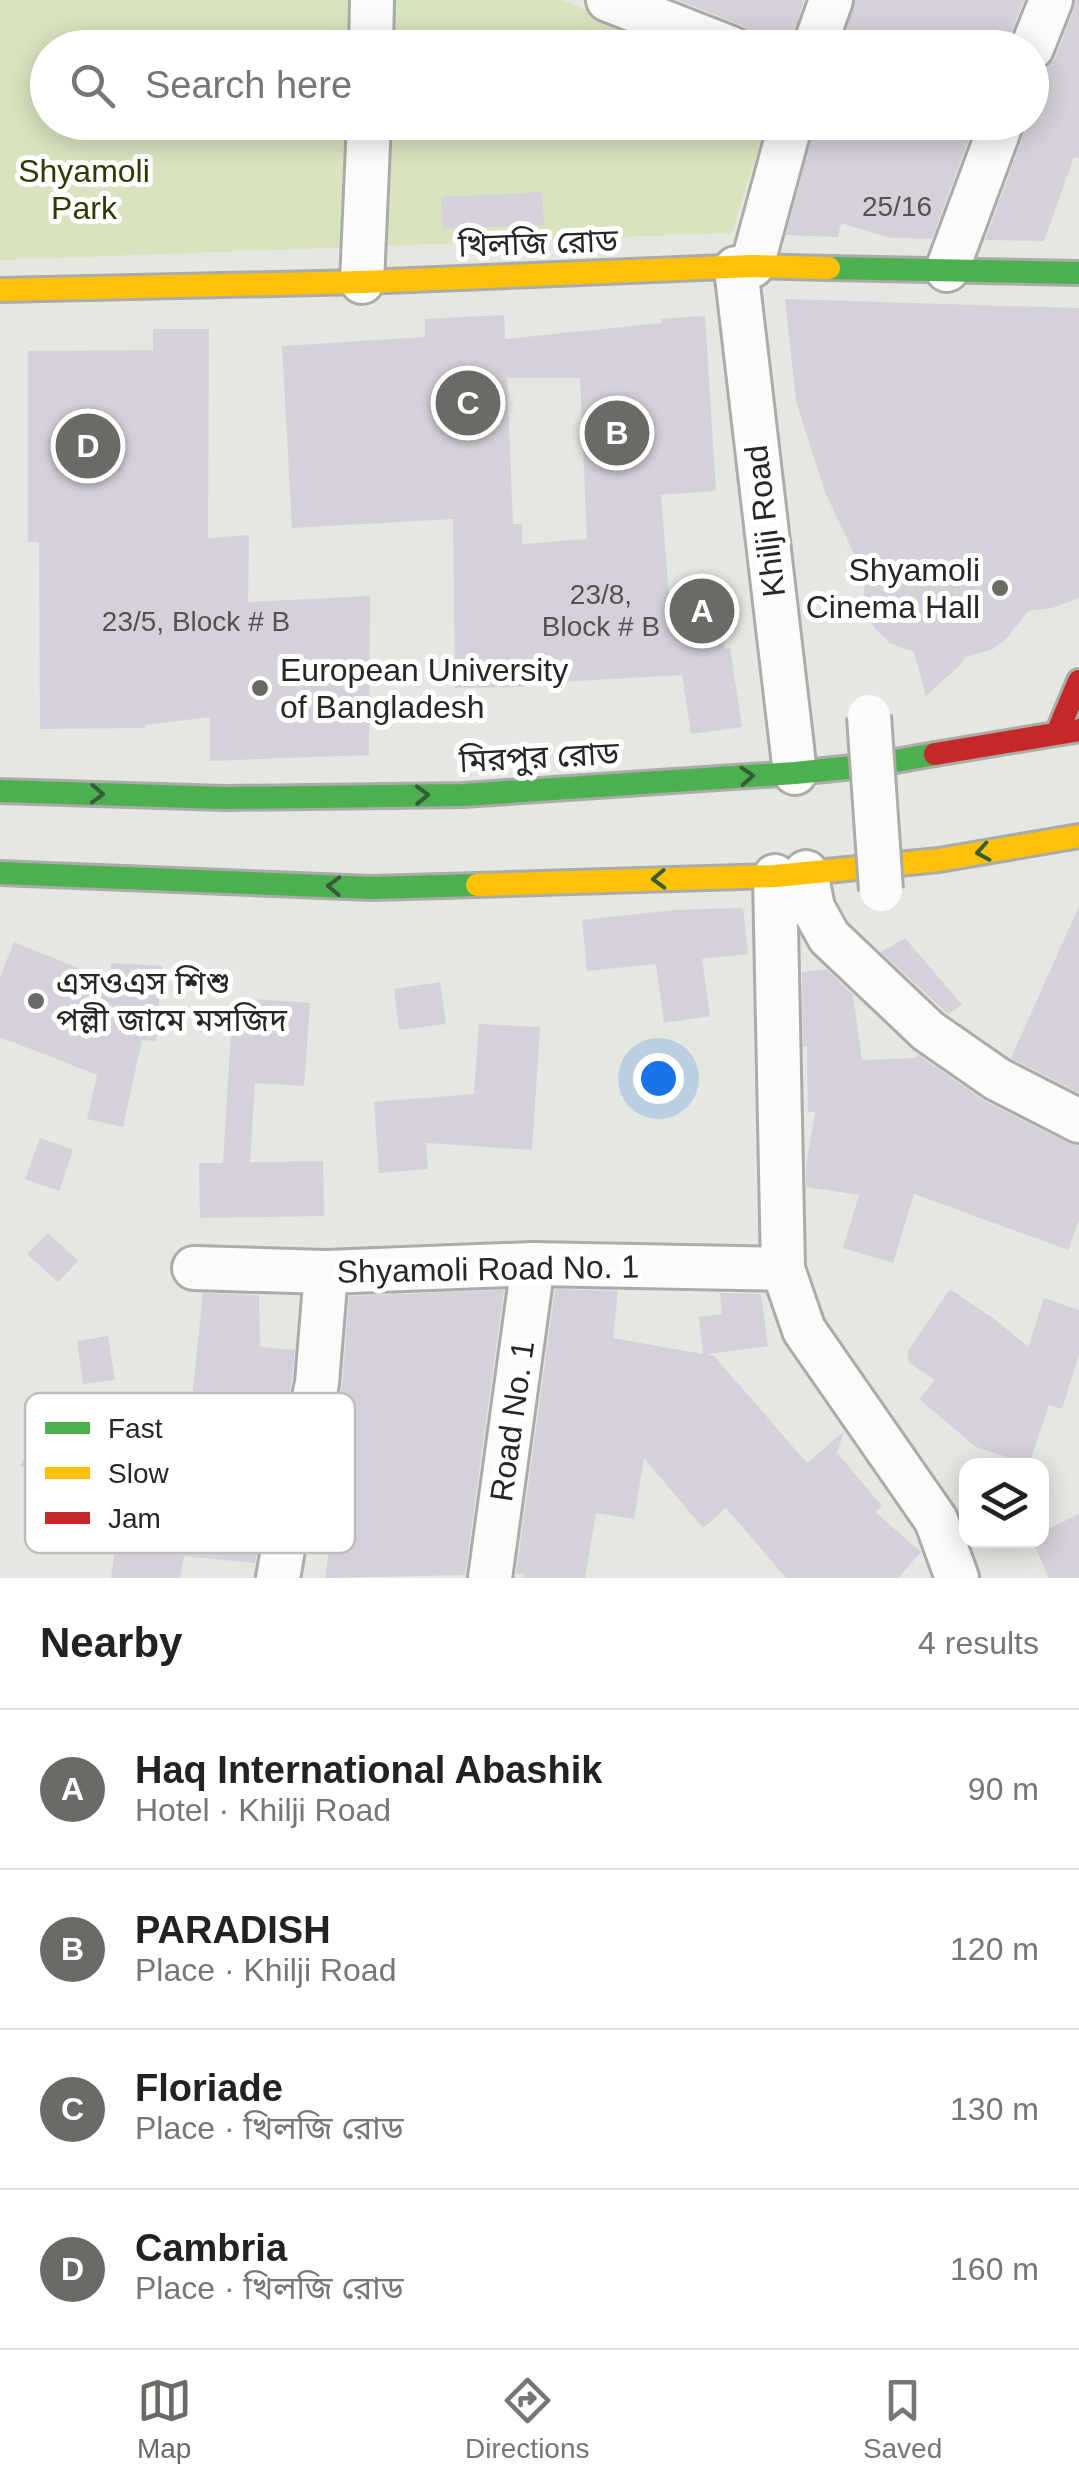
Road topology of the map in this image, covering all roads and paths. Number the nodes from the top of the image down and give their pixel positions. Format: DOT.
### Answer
graph roads {
  1 [pos="372,0"];
  2 [pos="608,0"];
  3 [pos="832,0"];
  4 [pos="1051,0"];
  5 [pos="676,12"];
  6 [pos="371,30"];
  7 [pos="704,30"];
  8 [pos="821,30"];
  9 [pos="1039,30"];
  10 [pos="368,140"];
  11 [pos="785,140"];
  12 [pos="995,140"];
  13 [pos="744,267"];
  14 [pos="947,270"];
  15 [pos="1079,273"];
  16 [pos="362,282"];
  17 [pos="0,290"];
  18 [pos="1079,681"];
  19 [pos="869,716"];
  20 [pos="1068,732"];
  21 [pos="873,765"];
  22 [pos="795,773"];
  23 [pos="0,791"];
  24 [pos="1079,836"];
  25 [pos="0,874"];
  26 [pos="791,874"];
  27 [pos="881,890"];
  28 [pos="1079,1120"];
  29 [pos="533,1264"];
  30 [pos="194,1268"];
  31 [pos="783,1269"];
  32 [pos="326,1272"];
  33 [pos="315,1393"];
  34 [pos="282,1553"];
  35 [pos="278,1578"];
  36 [pos="490,1578"];
  37 [pos="956,1578"];
  1 -- 6 [label="street"];
  2 -- 5 [label="street"];
  3 -- 8 [label="street"];
  4 -- 9 [label="street"];
  5 -- 7 [label="street"];
  10 -- 16 [label="street"];
  11 -- 13 [label="street"];
  12 -- 14 [label="street"];
  13 -- 14 [label="main road, খিলজি রোড"];
  13 -- 16 [label="main road, খিলজি রোড"];
  13 -- 22 [label="street, Khilji Road"];
  14 -- 15 [label="main road, খিলজি রোড"];
  16 -- 17 [label="main road, খিলজি রোড"];
  18 -- 20 [label="main road"];
  19 -- 21 [label="street, bridge"];
  20 -- 21 [label="main road, মিরপুর রোড"];
  21 -- 22 [label="main road, মিরপুর রোড"];
  21 -- 27 [label="street, bridge"];
  23 -- 22 [label="main road, মিরপুর রোড, one-way"];
  24 -- 26 [label="main road, one-way"];
  26 -- 25 [label="main road, one-way"];
  26 -- 28 [label="street"];
  26 -- 31 [label="street"];
  29 -- 31 [label="street, Shyamoli Road No. 1"];
  29 -- 32 [label="street, Shyamoli Road No. 1"];
  29 -- 36 [label="street, Road No. 1"];
  30 -- 32 [label="street, Shyamoli Road No. 1"];
  31 -- 37 [label="street"];
  32 -- 33 [label="street"];
  34 -- 35 [label="street"];
}
